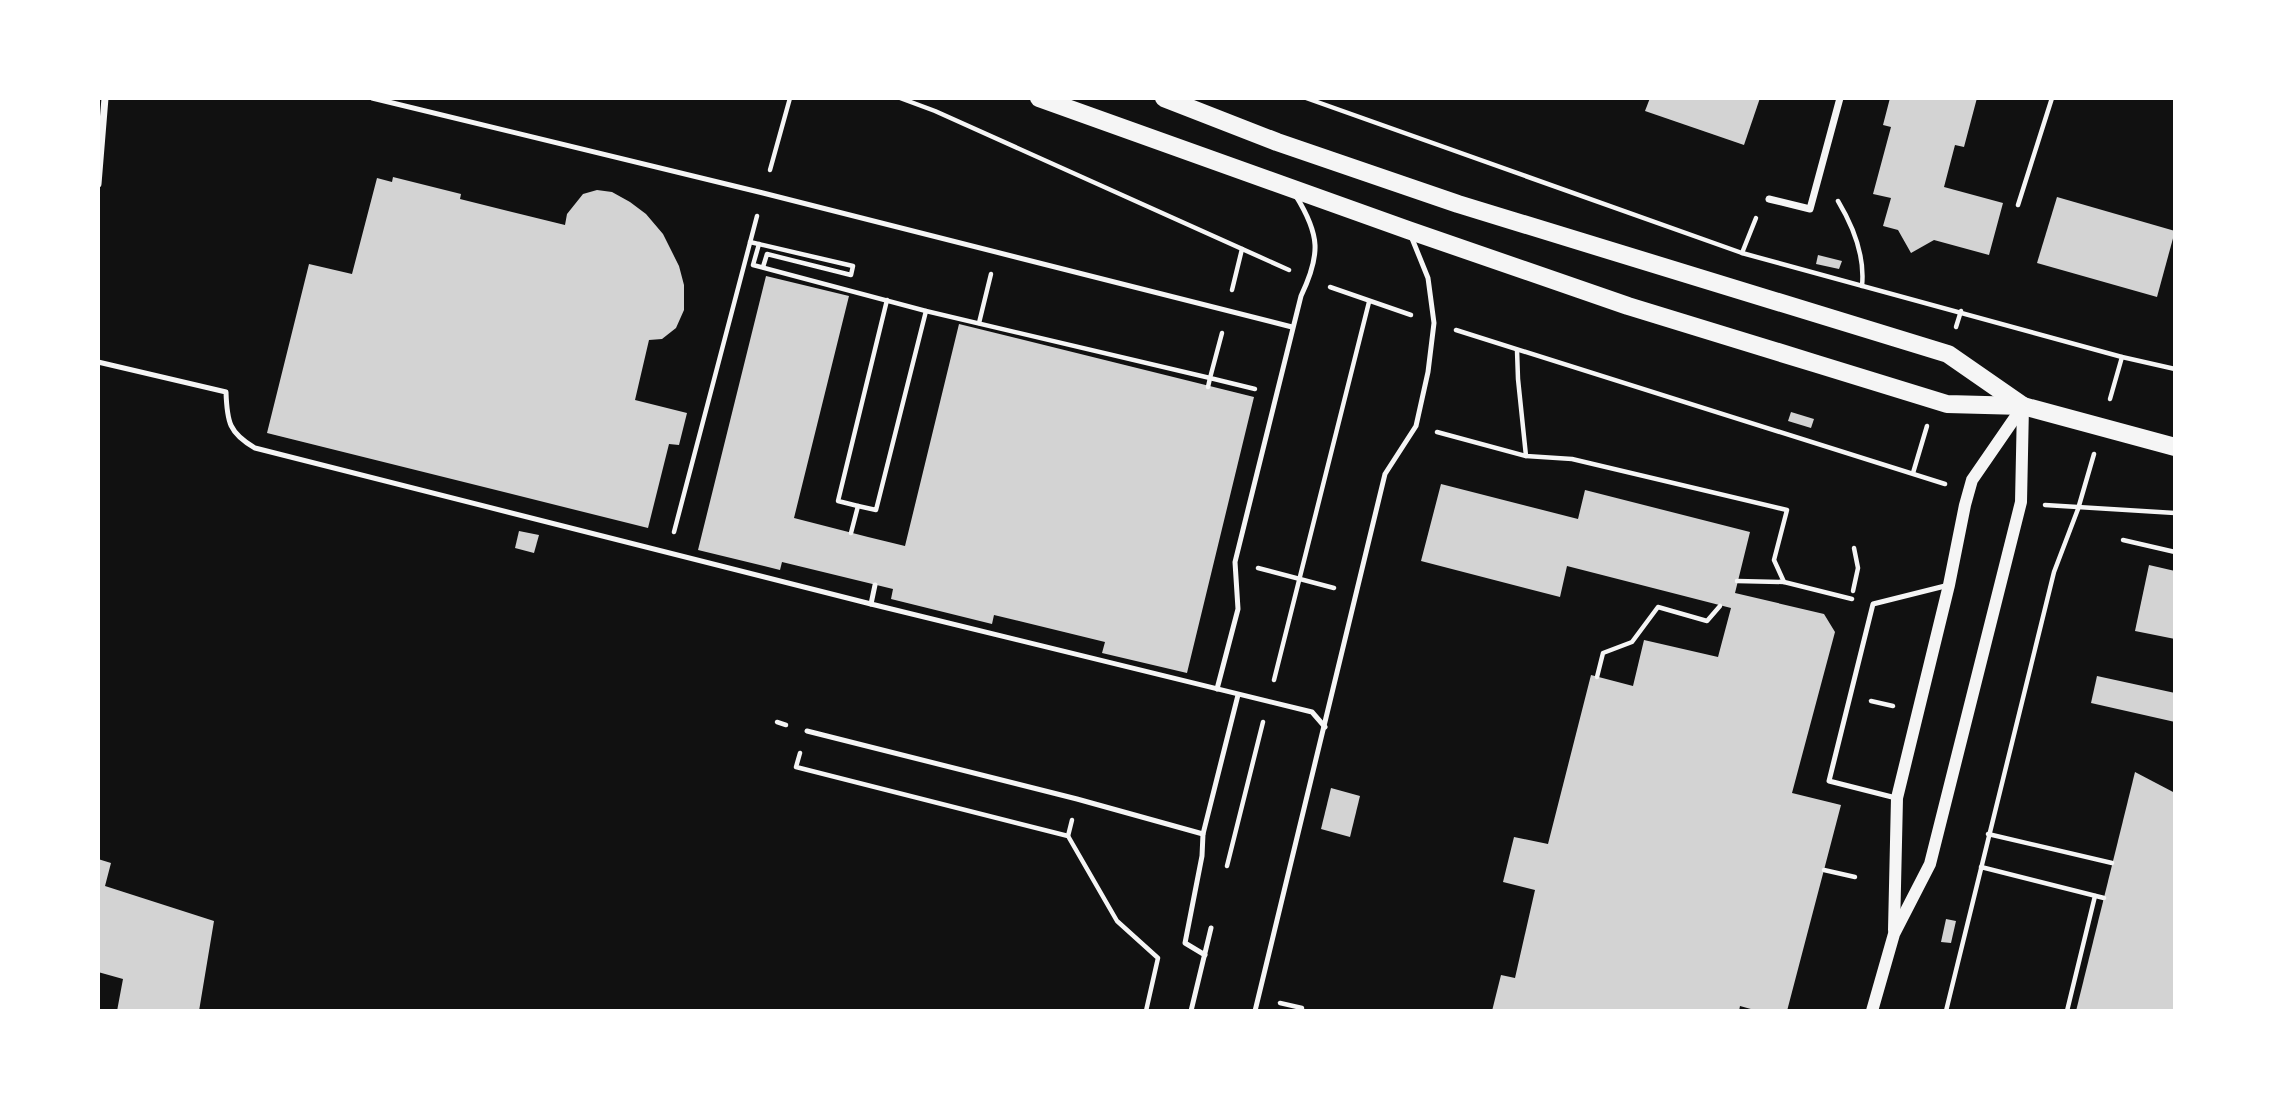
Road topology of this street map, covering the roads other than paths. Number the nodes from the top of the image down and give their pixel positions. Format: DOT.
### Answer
graph roads {
  1 [pos="105,98"];
  2 [pos="372,98"];
  3 [pos="1039,98"];
  4 [pos="1164,98"];
  5 [pos="1840,98"];
  6 [pos="98,184"];
  7 [pos="1290,187"];
  8 [pos="1769,199"];
  9 [pos="1408,230"];
  10 [pos="1292,327"];
  11 [pos="98,362"];
  12 [pos="2023,406"];
  13 [pos="2175,447"];
  14 [pos="875,585"];
  15 [pos="1949,585"];
  16 [pos="871,604"];
  17 [pos="1217,689"];
  18 [pos="1238,695"];
  19 [pos="1325,727"];
  20 [pos="807,731"];
  21 [pos="1896,798"];
  22 [pos="1203,834"];
  23 [pos="1211,928"];
  24 [pos="1894,934"];
  25 [pos="1205,955"];
  26 [pos="1191,1011"];
  27 [pos="1255,1011"];
  28 [pos="1872,1011"];
  1 -- 6 [label="street"];
  2 -- 10 [label="lane"];
  3 -- 7 [label="main road"];
  4 -- 12 [label="main road"];
  5 -- 8 [label="street"];
  7 -- 9 [label="main road"];
  7 -- 10 [label="lane"];
  9 -- 12 [label="main road"];
  9 -- 19 [label="lane"];
  10 -- 17 [label="lane"];
  11 -- 16 [label="lane"];
  12 -- 13 [label="main road"];
  12 -- 15 [label="street"];
  12 -- 24 [label="street"];
  14 -- 16 [label="lane"];
  15 -- 21 [label="street"];
  15 -- 21 [label="lane"];
  16 -- 17 [label="lane"];
  17 -- 18 [label="lane"];
  18 -- 19 [label="lane"];
  18 -- 22 [label="lane"];
  19 -- 27 [label="lane"];
  20 -- 22 [label="lane"];
  21 -- 24 [label="street"];
  22 -- 25 [label="lane"];
  23 -- 25 [label="lane"];
  24 -- 28 [label="street"];
  25 -- 26 [label="lane"];
}
